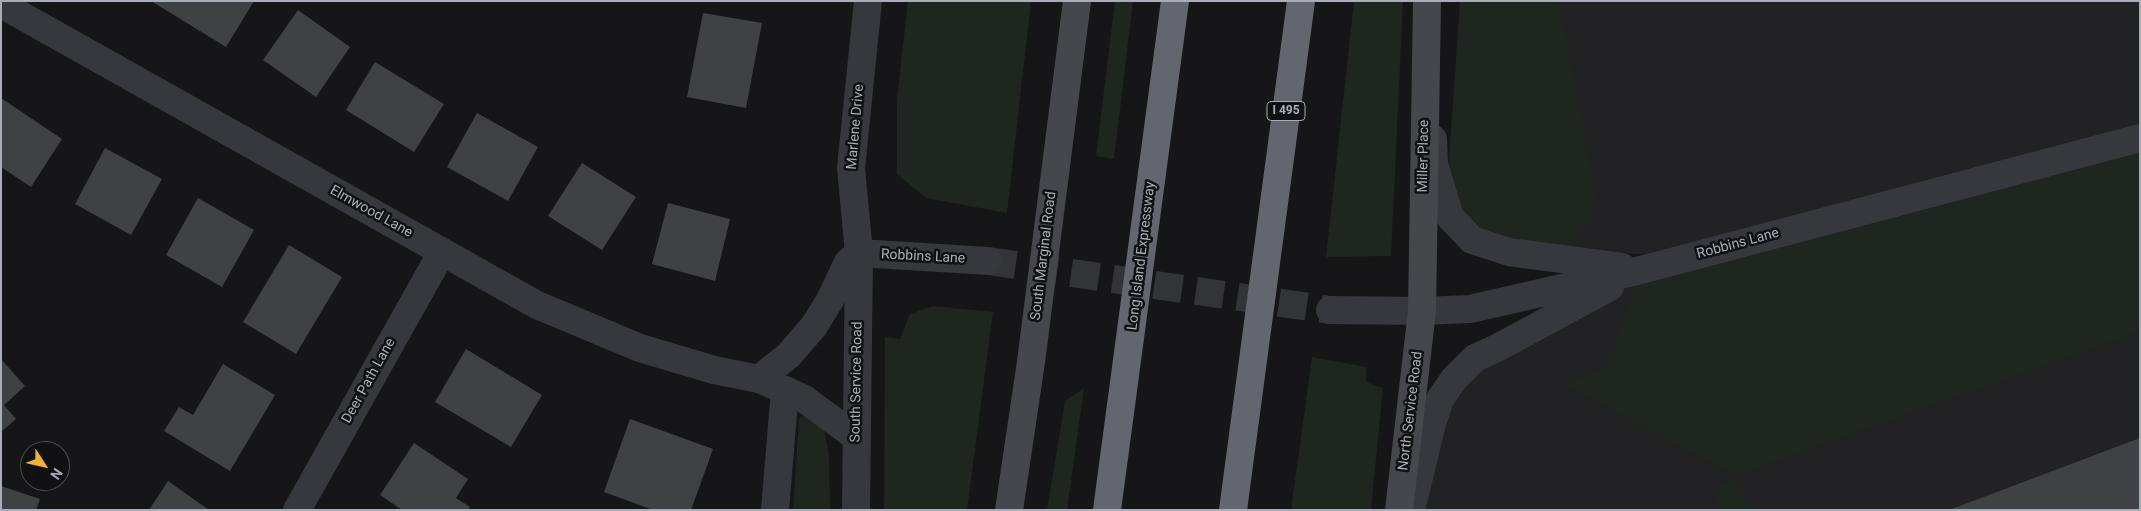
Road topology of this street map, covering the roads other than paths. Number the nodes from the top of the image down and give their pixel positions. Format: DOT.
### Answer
graph roads {
  1 [pos="868,1"];
  2 [pos="1077,1"];
  3 [pos="1175,1"];
  4 [pos="1301,1"];
  5 [pos="1427,1"];
  6 [pos="1,4"];
  7 [pos="1427,34"];
  8 [pos="2140,138"];
  9 [pos="442,252"];
  10 [pos="859,253"];
  11 [pos="988,261"];
  12 [pos="1641,270"];
  13 [pos="1330,310"];
  14 [pos="1422,311"];
  15 [pos="759,378"];
  16 [pos="785,390"];
  17 [pos="856,437"];
  18 [pos="297,510"];
  19 [pos="775,510"];
  20 [pos="856,510"];
  21 [pos="1009,510"];
  22 [pos="1107,510"];
  23 [pos="1233,510"];
  24 [pos="1399,510"];
  25 [pos="1411,510"];
  1 -- 10 [label="street, Marlene Drive"];
  2 -- 21 [label="main road, South Marginal Road"];
  3 -- 22 [label="highway, Long Island Expressway"];
  4 -- 23 [label="highway, I 495"];
  5 -- 7 [label="main road, Miller Place"];
  6 -- 9 [label="street, Elmwood Lane"];
  7 -- 12 [label="street"];
  7 -- 14 [label="main road, Miller Place"];
  8 -- 12 [label="street, Robbins Lane"];
  9 -- 15 [label="street, Elmwood Lane"];
  9 -- 18 [label="street, Deer Path Lane"];
  10 -- 11 [label="street, Robbins Lane"];
  10 -- 15 [label="street"];
  10 -- 17 [label="street, South Service Road"];
  12 -- 14 [label="street, Robbins Lane"];
  12 -- 25 [label="street"];
  13 -- 14 [label="street, Robbins Lane"];
  14 -- 24 [label="main road, North Service Road"];
  15 -- 16 [label="street, Elmwood Lane"];
  16 -- 17 [label="street, Elmwood Lane"];
  16 -- 19 [label="street"];
  17 -- 20 [label="street, South Service Road"];
}
